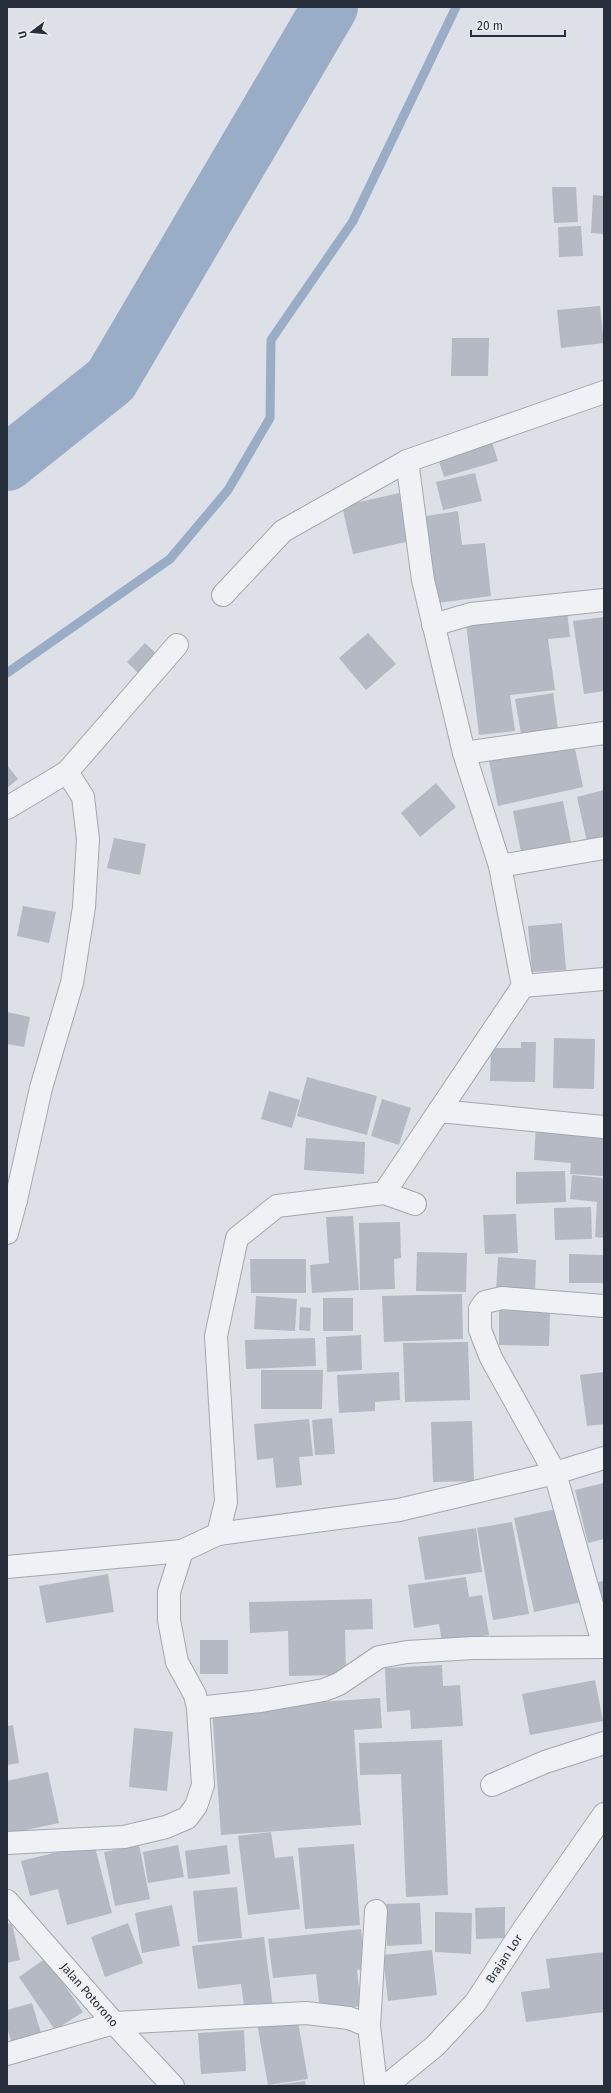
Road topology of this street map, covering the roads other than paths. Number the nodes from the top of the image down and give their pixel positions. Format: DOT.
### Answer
graph roads {
  1 [pos="604,392"];
  2 [pos="407,462"];
  3 [pos="222,595"];
  4 [pos="604,600"];
  5 [pos="433,625"];
  6 [pos="177,645"];
  7 [pos="604,733"];
  8 [pos="464,753"];
  9 [pos="67,772"];
  10 [pos="7,808"];
  11 [pos="604,848"];
  12 [pos="500,866"];
  13 [pos="604,979"];
  14 [pos="523,986"];
  15 [pos="439,1111"];
  16 [pos="604,1127"];
  17 [pos="384,1193"];
  18 [pos="11,1198"];
  19 [pos="414,1204"];
  20 [pos="7,1233"];
  21 [pos="604,1306"];
  22 [pos="604,1458"];
  23 [pos="555,1473"];
  24 [pos="218,1534"];
  25 [pos="182,1551"];
  26 [pos="7,1567"];
  27 [pos="604,1647"];
  28 [pos="198,1708"];
  29 [pos="604,1743"];
  30 [pos="492,1785"];
  31 [pos="604,1814"];
  32 [pos="7,1843"];
  33 [pos="7,1901"];
  34 [pos="376,1910"];
  35 [pos="114,2023"];
  36 [pos="369,2026"];
  37 [pos="7,2054"];
  38 [pos="174,2086"];
  39 [pos="376,2086"];
  40 [pos="386,2086"];
  1 -- 2 [label="street"];
  2 -- 3 [label="street"];
  2 -- 5 [label="street"];
  4 -- 5 [label="street"];
  5 -- 8 [label="street"];
  6 -- 9 [label="street"];
  7 -- 8 [label="street"];
  8 -- 12 [label="street"];
  9 -- 10 [label="street"];
  9 -- 18 [label="street"];
  11 -- 12 [label="street"];
  12 -- 14 [label="street"];
  13 -- 14 [label="street"];
  14 -- 15 [label="street"];
  15 -- 16 [label="street"];
  15 -- 17 [label="street"];
  17 -- 19 [label="street"];
  17 -- 24 [label="street"];
  18 -- 20 [label="street"];
  21 -- 23 [label="street"];
  22 -- 23 [label="street"];
  23 -- 24 [label="street"];
  23 -- 27 [label="street"];
  24 -- 25 [label="street"];
  25 -- 26 [label="street"];
  25 -- 28 [label="street"];
  27 -- 28 [label="street"];
  28 -- 32 [label="street"];
  29 -- 30 [label="street"];
  31 -- 40 [label="street, Brajan Lor"];
  33 -- 35 [label="street, Jalan Potorono"];
  34 -- 36 [label="street"];
  35 -- 36 [label="street"];
  35 -- 37 [label="street"];
  35 -- 38 [label="street, Jalan Potorono"];
  36 -- 39 [label="street"];
}
